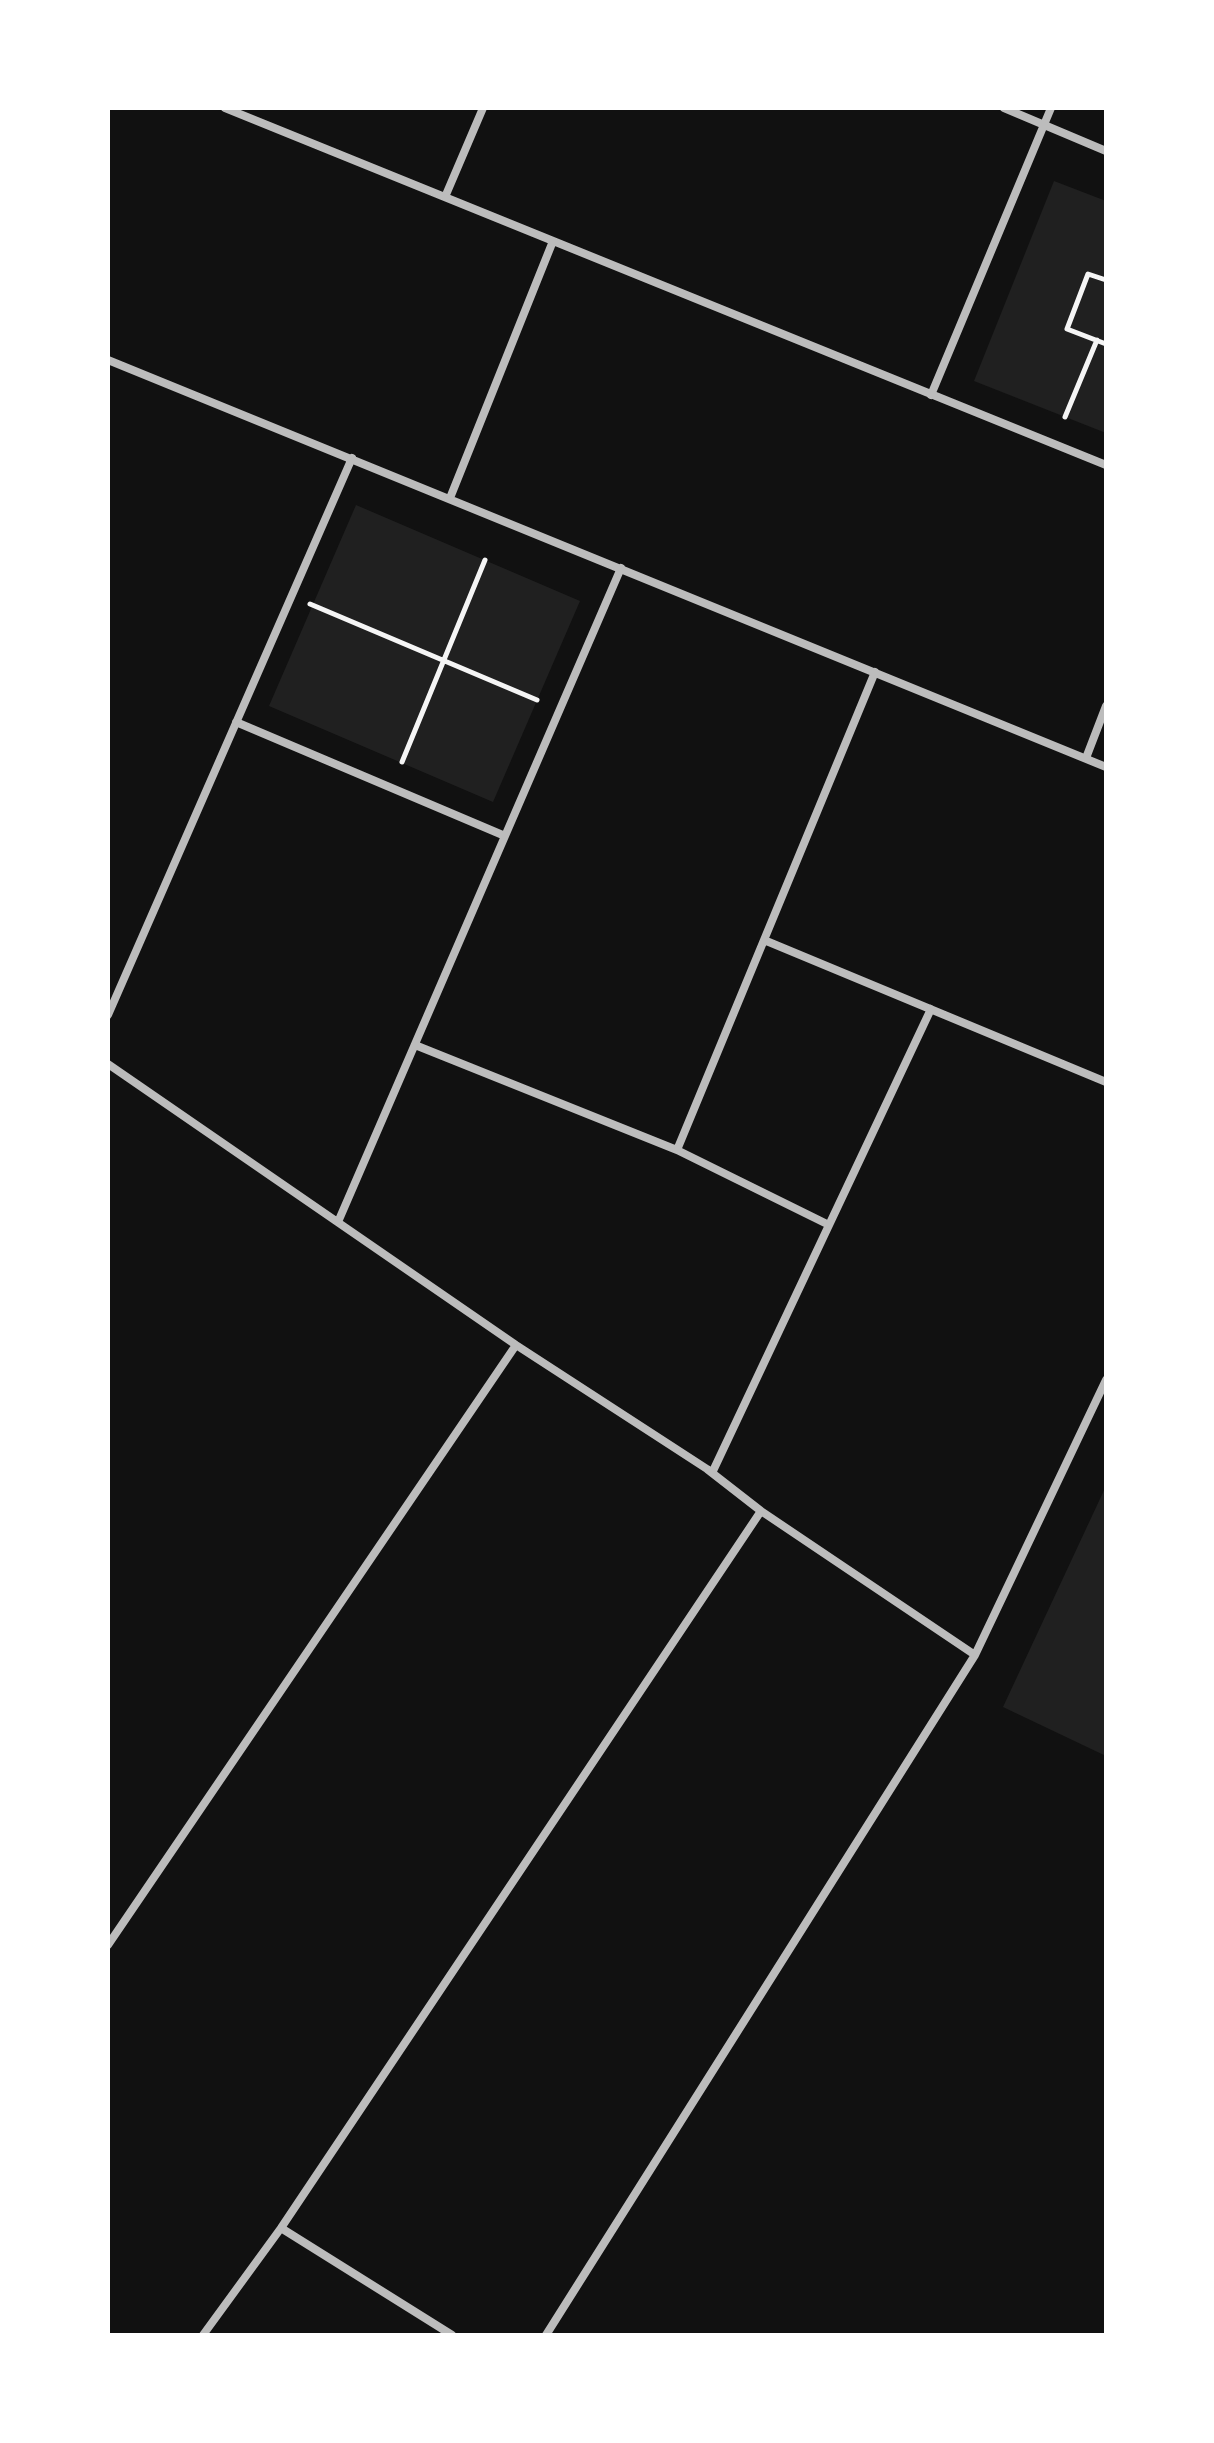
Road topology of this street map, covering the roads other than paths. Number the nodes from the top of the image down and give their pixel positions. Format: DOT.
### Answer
graph roads {
  1 [pos="225,108"];
  2 [pos="483,108"];
  3 [pos="1004,108"];
  4 [pos="1051,108"];
  5 [pos="1044,125"];
  6 [pos="1106,151"];
  7 [pos="445,197"];
  8 [pos="553,241"];
  9 [pos="108,360"];
  10 [pos="931,395"];
  11 [pos="352,458"];
  12 [pos="1106,465"];
  13 [pos="450,498"];
  14 [pos="621,568"];
  15 [pos="875,672"];
  16 [pos="1106,706"];
  17 [pos="236,722"];
  18 [pos="1086,758"];
  19 [pos="1106,767"];
  20 [pos="505,836"];
  21 [pos="764,940"];
  22 [pos="931,1009"];
  23 [pos="108,1015"];
  24 [pos="415,1045"];
  25 [pos="108,1064"];
  26 [pos="1106,1082"];
  27 [pos="677,1150"];
  28 [pos="338,1222"];
  29 [pos="829,1225"];
  30 [pos="516,1345"];
  31 [pos="1106,1380"];
  32 [pos="712,1473"];
  33 [pos="761,1511"];
  34 [pos="975,1655"];
  35 [pos="108,1945"];
  36 [pos="281,2228"];
  37 [pos="203,2335"];
  38 [pos="452,2335"];
  39 [pos="546,2335"];
  1 -- 7 [label="street"];
  2 -- 7 [label="street"];
  3 -- 5 [label="street"];
  4 -- 5 [label="street"];
  5 -- 6 [label="street"];
  5 -- 10 [label="street"];
  7 -- 8 [label="street"];
  8 -- 10 [label="street"];
  8 -- 13 [label="street"];
  9 -- 11 [label="street"];
  10 -- 12 [label="street"];
  11 -- 13 [label="street"];
  11 -- 17 [label="street"];
  13 -- 14 [label="street"];
  14 -- 15 [label="street"];
  14 -- 20 [label="street"];
  15 -- 18 [label="street"];
  15 -- 21 [label="street"];
  16 -- 18 [label="street"];
  17 -- 20 [label="street"];
  17 -- 23 [label="street"];
  18 -- 19 [label="street"];
  20 -- 24 [label="street"];
  21 -- 22 [label="street"];
  21 -- 27 [label="street"];
  22 -- 26 [label="street"];
  22 -- 29 [label="street"];
  24 -- 27 [label="street"];
  24 -- 28 [label="street"];
  25 -- 28 [label="street"];
  27 -- 29 [label="street"];
  28 -- 30 [label="street"];
  29 -- 32 [label="street"];
  30 -- 32 [label="street"];
  30 -- 35 [label="street"];
  31 -- 34 [label="street"];
  32 -- 33 [label="street"];
  33 -- 34 [label="street"];
  33 -- 36 [label="street"];
  34 -- 39 [label="street"];
  36 -- 37 [label="street"];
  36 -- 38 [label="street"];
}
